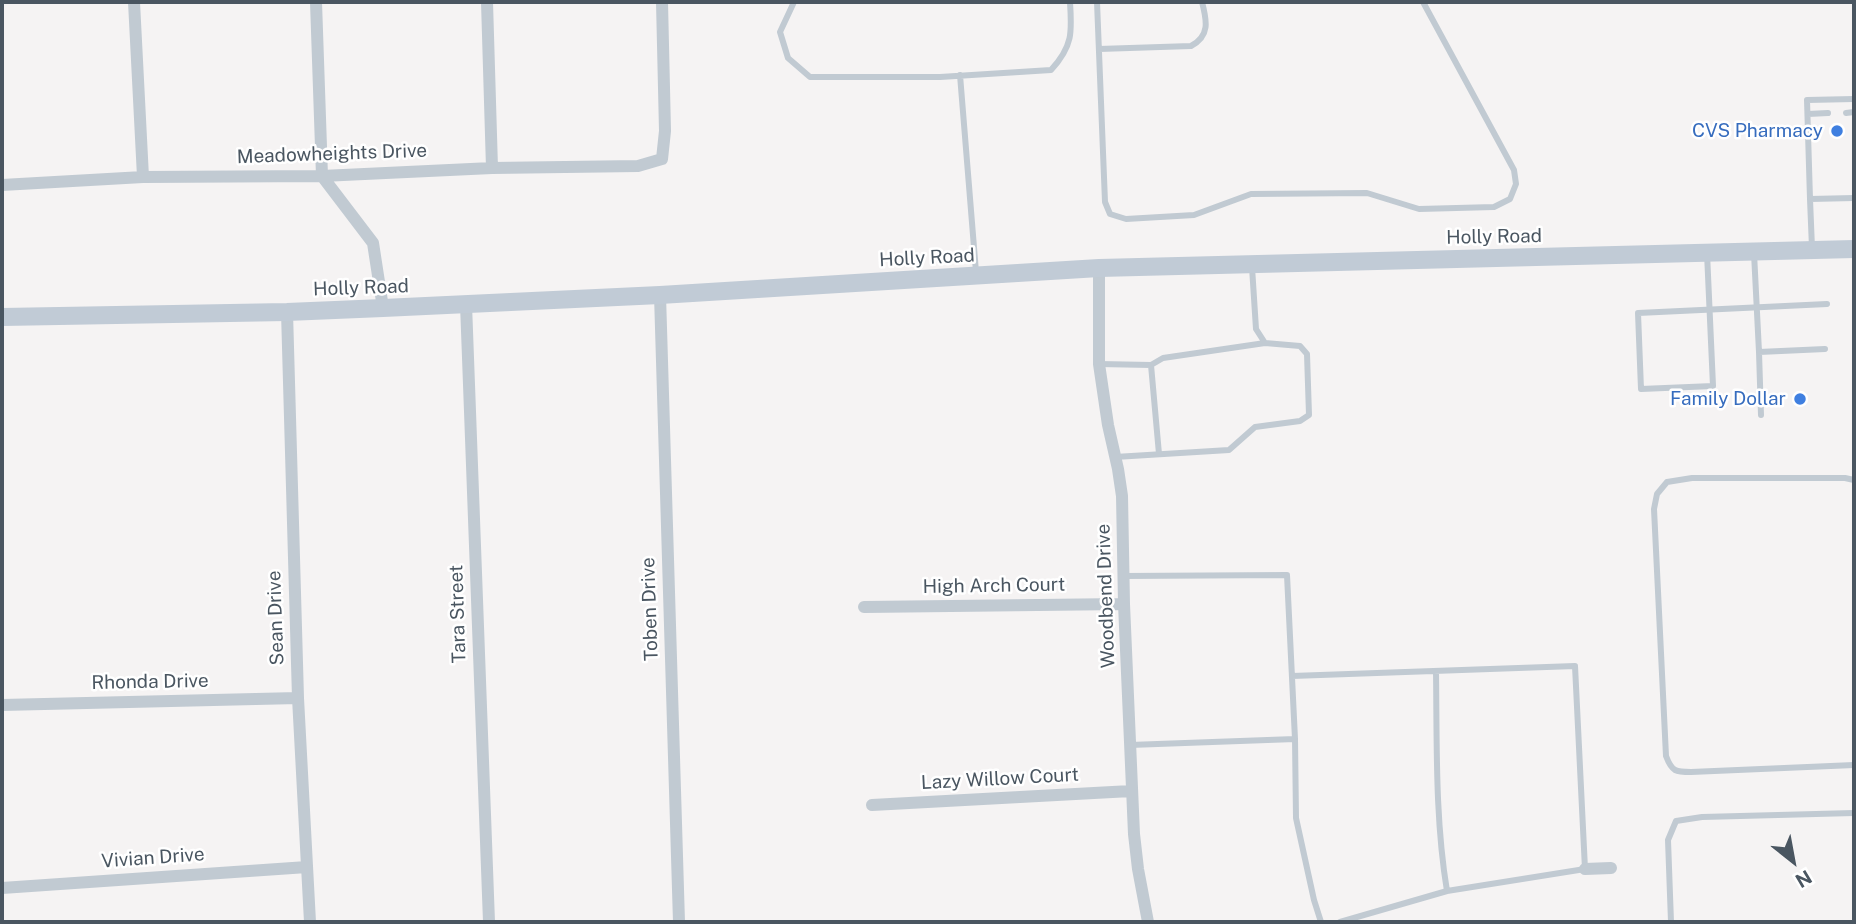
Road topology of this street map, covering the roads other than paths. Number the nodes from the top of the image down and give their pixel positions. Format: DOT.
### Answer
graph roads {
  1 [pos="134,2"];
  2 [pos="316,2"];
  3 [pos="487,2"];
  4 [pos="662,2"];
  5 [pos="794,2"];
  6 [pos="1070,2"];
  7 [pos="1097,2"];
  8 [pos="1202,2"];
  9 [pos="1423,2"];
  10 [pos="1099,49"];
  11 [pos="960,75"];
  12 [pos="1854,99"];
  13 [pos="1854,112"];
  14 [pos="1828,113"];
  15 [pos="1846,113"];
  16 [pos="1808,114"];
  17 [pos="492,168"];
  18 [pos="323,176"];
  19 [pos="143,177"];
  20 [pos="2,185"];
  21 [pos="1854,198"];
  22 [pos="1810,199"];
  23 [pos="1854,249"];
  24 [pos="1812,250"];
  25 [pos="1754,252"];
  26 [pos="1707,253"];
  27 [pos="1252,265"];
  28 [pos="1099,268"];
  29 [pos="976,276"];
  30 [pos="660,295"];
  31 [pos="466,304"];
  32 [pos="1827,304"];
  33 [pos="1757,307"];
  34 [pos="383,308"];
  35 [pos="1709,309"];
  36 [pos="287,312"];
  37 [pos="2,317"];
  38 [pos="1265,343"];
  39 [pos="1825,349"];
  40 [pos="1759,352"];
  41 [pos="1099,364"];
  42 [pos="1151,365"];
  43 [pos="1761,415"];
  44 [pos="1158,454"];
  45 [pos="1115,457"];
  46 [pos="1854,480"];
  47 [pos="1124,576"];
  48 [pos="1124,604"];
  49 [pos="864,607"];
  50 [pos="1436,671"];
  51 [pos="1292,676"];
  52 [pos="298,698"];
  53 [pos="2,705"];
  54 [pos="1295,739"];
  55 [pos="1130,746"];
  56 [pos="1854,765"];
  57 [pos="1131,792"];
  58 [pos="872,805"];
  59 [pos="1854,813"];
  60 [pos="307,867"];
  61 [pos="1611,868"];
  62 [pos="1585,869"];
  63 [pos="2,888"];
  64 [pos="1447,891"];
  65 [pos="310,922"];
  66 [pos="489,922"];
  67 [pos="679,922"];
  68 [pos="1148,922"];
  69 [pos="1321,922"];
  70 [pos="1340,922"];
  71 [pos="1671,922"];
  1 -- 19 [label="street"];
  2 -- 18 [label="street"];
  3 -- 17 [label="street"];
  4 -- 17 [label="street, Meadowheights Drive"];
  5 -- 11 [label="lane"];
  6 -- 11 [label="lane"];
  7 -- 10 [label="lane"];
  8 -- 10 [label="lane"];
  9 -- 10 [label="lane"];
  11 -- 29 [label="lane"];
  12 -- 16 [label="lane"];
  13 -- 15 [label="lane"];
  14 -- 16 [label="lane"];
  16 -- 22 [label="lane"];
  17 -- 18 [label="street, Meadowheights Drive"];
  18 -- 19 [label="street, Meadowheights Drive"];
  18 -- 34 [label="street"];
  19 -- 20 [label="street, Meadowheights Drive"];
  21 -- 22 [label="lane"];
  22 -- 24 [label="lane"];
  23 -- 24 [label="main road, Holly Road"];
  24 -- 25 [label="main road, Holly Road"];
  25 -- 26 [label="main road, Holly Road"];
  25 -- 33 [label="lane"];
  26 -- 27 [label="main road, Holly Road"];
  26 -- 35 [label="lane"];
  27 -- 28 [label="main road, Holly Road"];
  27 -- 38 [label="lane"];
  28 -- 29 [label="main road, Holly Road"];
  28 -- 41 [label="street, Woodbend Drive"];
  29 -- 30 [label="main road, Holly Road"];
  30 -- 31 [label="main road, Holly Road"];
  30 -- 67 [label="street, Toben Drive"];
  31 -- 34 [label="main road, Holly Road"];
  31 -- 66 [label="street, Tara Street"];
  32 -- 33 [label="lane"];
  33 -- 35 [label="lane"];
  33 -- 40 [label="lane"];
  34 -- 36 [label="main road, Holly Road"];
  35 -- 35 [label="lane"];
  36 -- 37 [label="main road, Holly Road"];
  36 -- 52 [label="street, Sean Drive"];
  38 -- 42 [label="lane"];
  38 -- 44 [label="lane"];
  39 -- 40 [label="lane"];
  40 -- 43 [label="lane"];
  41 -- 42 [label="lane"];
  41 -- 45 [label="street, Woodbend Drive"];
  42 -- 44 [label="lane"];
  44 -- 45 [label="lane"];
  45 -- 47 [label="street, Woodbend Drive"];
  46 -- 56 [label="lane"];
  47 -- 48 [label="street, Woodbend Drive"];
  47 -- 51 [label="lane"];
  48 -- 49 [label="street, High Arch Court"];
  48 -- 55 [label="street, Woodbend Drive"];
  50 -- 51 [label="lane"];
  50 -- 62 [label="lane"];
  50 -- 64 [label="lane"];
  51 -- 54 [label="lane"];
  52 -- 53 [label="street, Rhonda Drive"];
  52 -- 60 [label="street, Sean Drive"];
  54 -- 55 [label="lane"];
  54 -- 69 [label="lane"];
  55 -- 57 [label="street, Woodbend Drive"];
  57 -- 58 [label="street, Lazy Willow Court"];
  57 -- 68 [label="street, Woodbend Drive"];
  59 -- 71 [label="lane"];
  60 -- 63 [label="street, Vivian Drive"];
  60 -- 65 [label="street, Sean Drive"];
  61 -- 62 [label="street"];
  62 -- 64 [label="lane"];
  64 -- 70 [label="lane"];
}
